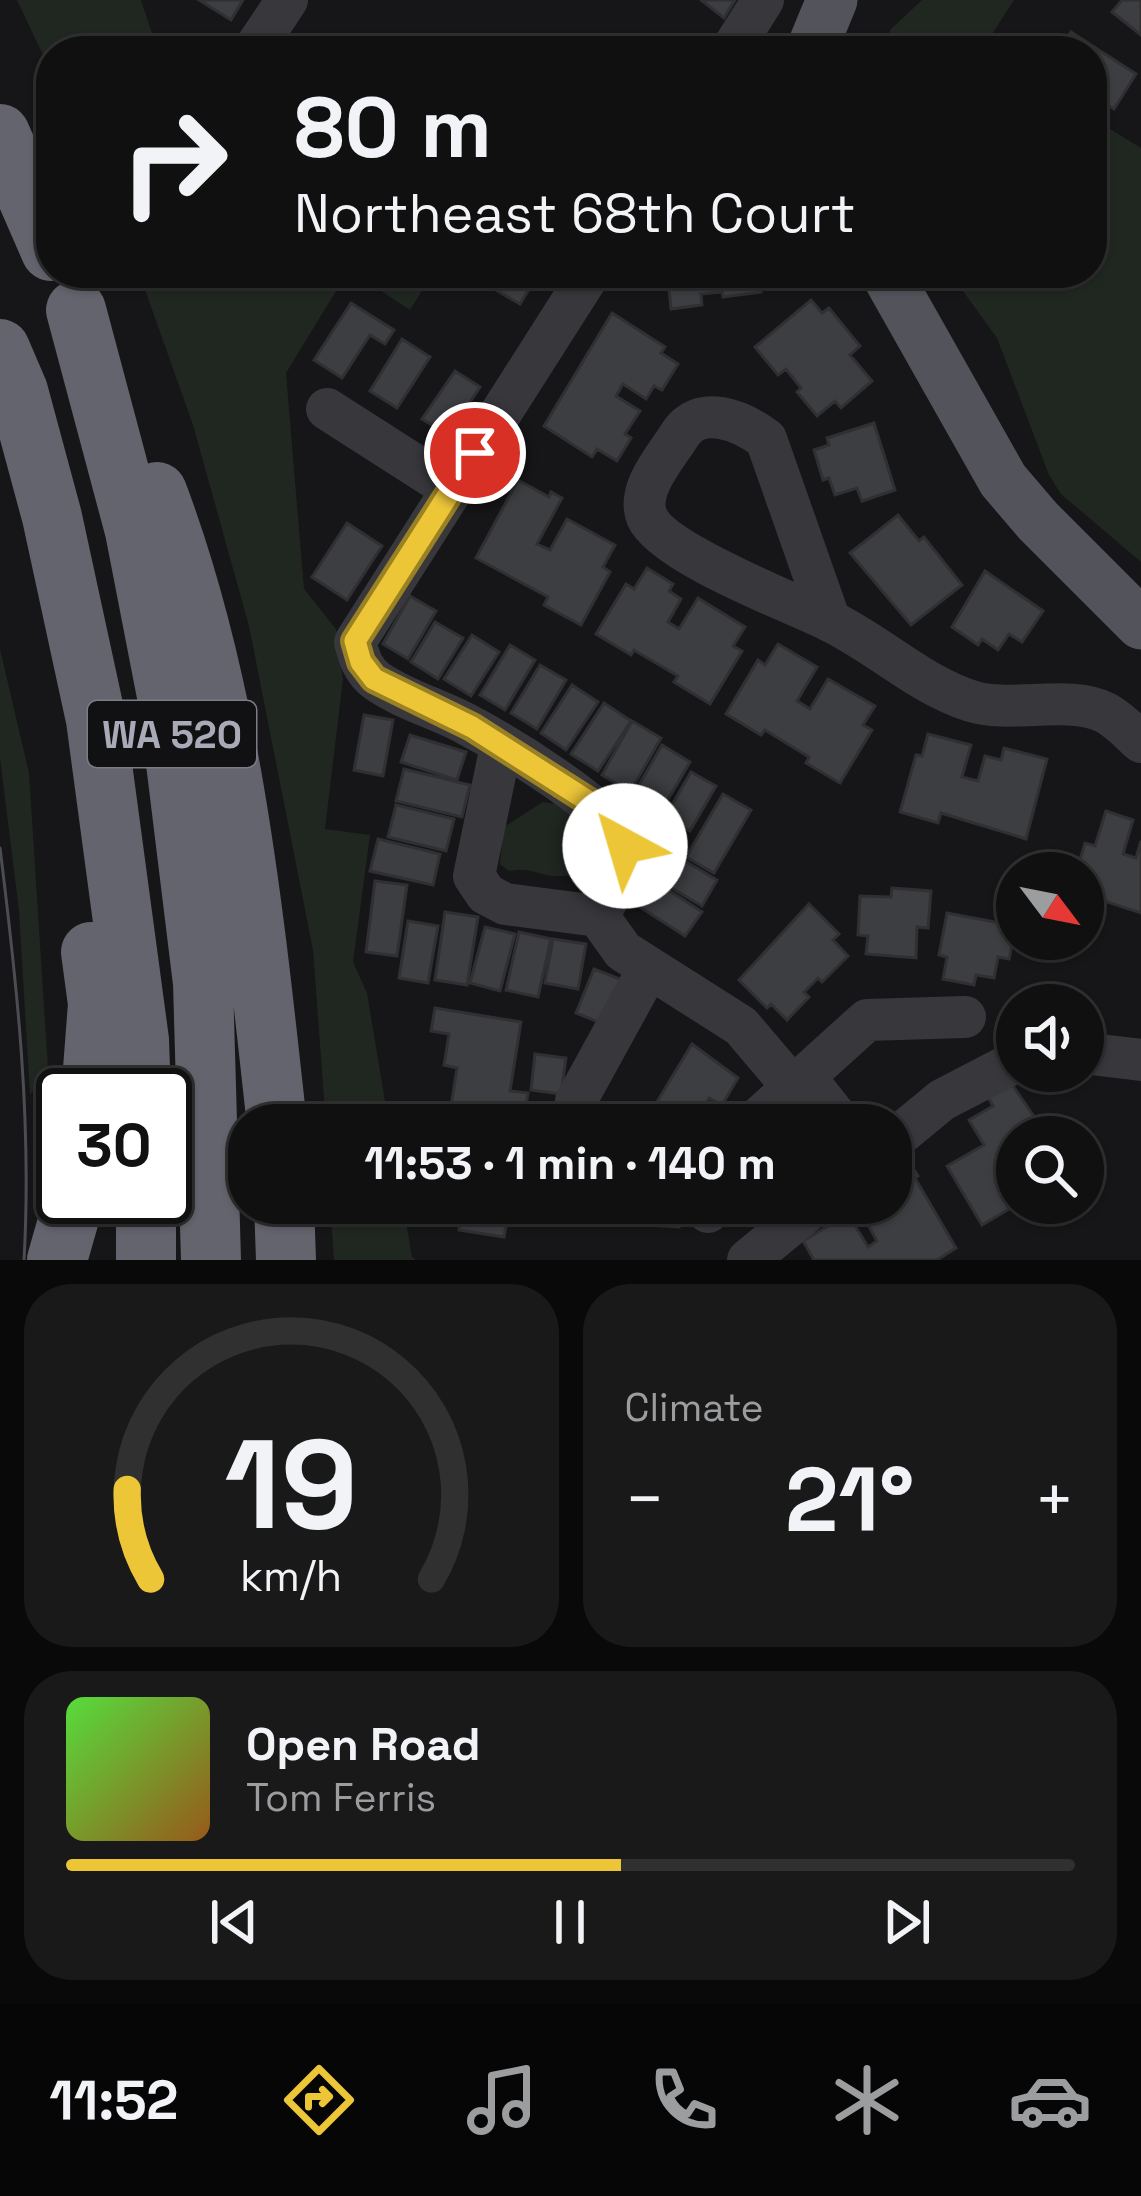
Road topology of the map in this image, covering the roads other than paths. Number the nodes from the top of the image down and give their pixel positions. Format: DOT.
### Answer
graph roads {
  1 [pos="287,0"];
  2 [pos="763,0"];
  3 [pos="832,0"];
  4 [pos="263,36"];
  5 [pos="740,36"];
  6 [pos="817,36"];
  7 [pos="0,134"];
  8 [pos="36,217"];
  9 [pos="580,288"];
  10 [pos="894,288"];
  11 [pos="68,292"];
  12 [pos="0,349"];
  13 [pos="327,409"];
  14 [pos="0,445"];
  15 [pos="452,489"];
  16 [pos="830,621"];
  17 [pos="1141,624"];
  18 [pos="1141,742"];
  19 [pos="500,746"];
  20 [pos="598,916"];
  21 [pos="649,968"];
  22 [pos="964,1016"];
  23 [pos="1104,1056"];
  24 [pos="1141,1060"];
  25 [pos="93,1068"];
  26 [pos="140,1068"];
  27 [pos="996,1072"];
  28 [pos="798,1081"];
  29 [pos="577,1102"];
  30 [pos="275,1104"];
  31 [pos="774,1104"];
  32 [pos="822,1104"];
  33 [pos="912,1125"];
  34 [pos="67,1224"];
  35 [pos="146,1224"];
  36 [pos="285,1224"];
  37 [pos="792,1224"];
  38 [pos="57,1260"];
  39 [pos="146,1260"];
  40 [pos="211,1260"];
  41 [pos="286,1260"];
  42 [pos="748,1260"];
  1 -- 4 [label="street"];
  2 -- 5 [label="street"];
  3 -- 6 [label="main road"];
  7 -- 8 [label="highway"];
  9 -- 15 [label="street"];
  10 -- 17 [label="main road"];
  11 -- 30 [label="highway"];
  11 -- 40 [label="highway, WA 520"];
  12 -- 26 [label="highway, WA 520"];
  13 -- 15 [label="street"];
  14 -- 25 [label="highway"];
  15 -- 19 [label="street"];
  16 -- 16 [label="street"];
  16 -- 18 [label="street"];
  19 -- 20 [label="street"];
  19 -- 20 [label="street"];
  20 -- 21 [label="street"];
  21 -- 28 [label="street"];
  21 -- 29 [label="street"];
  22 -- 28 [label="street"];
  23 -- 24 [label="street"];
  27 -- 33 [label="street"];
  28 -- 31 [label="street"];
  28 -- 32 [label="street"];
  34 -- 38 [label="highway"];
  35 -- 39 [label="highway"];
  36 -- 41 [label="highway"];
  37 -- 42 [label="street"];
}
